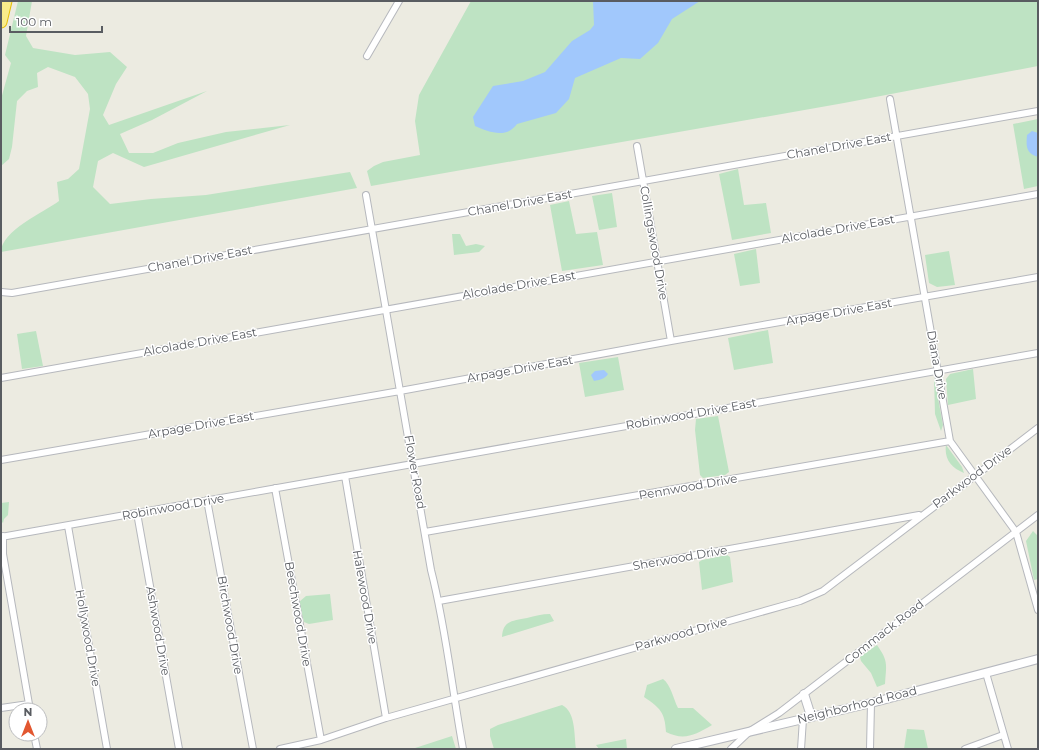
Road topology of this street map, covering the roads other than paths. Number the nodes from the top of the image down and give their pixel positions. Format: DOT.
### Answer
graph roads {
  1 [pos="6,1"];
  2 [pos="399,1"];
  3 [pos="1,22"];
  4 [pos="367,56"];
  5 [pos="890,99"];
  6 [pos="1038,111"];
  7 [pos="897,136"];
  8 [pos="637,146"];
  9 [pos="643,181"];
  10 [pos="1038,194"];
  11 [pos="366,195"];
  12 [pos="911,216"];
  13 [pos="372,229"];
  14 [pos="657,261"];
  15 [pos="1038,277"];
  16 [pos="1,292"];
  17 [pos="926,298"];
  18 [pos="385,309"];
  19 [pos="671,341"];
  20 [pos="1038,353"];
  21 [pos="938,371"];
  22 [pos="1,378"];
  23 [pos="400,391"];
  24 [pos="1038,428"];
  25 [pos="950,441"];
  26 [pos="1,460"];
  27 [pos="413,463"];
  28 [pos="345,476"];
  29 [pos="974,476"];
  30 [pos="275,488"];
  31 [pos="207,500"];
  32 [pos="137,513"];
  33 [pos="920,515"];
  34 [pos="1038,515"];
  35 [pos="68,526"];
  36 [pos="425,532"];
  37 [pos="1016,532"];
  38 [pos="2,536"];
  39 [pos="439,602"];
  40 [pos="1038,610"];
  41 [pos="1038,659"];
  42 [pos="986,673"];
  43 [pos="804,694"];
  44 [pos="453,699"];
  45 [pos="28,702"];
  46 [pos="871,703"];
  47 [pos="811,716"];
  48 [pos="386,718"];
  49 [pos="803,719"];
  50 [pos="750,731"];
  51 [pos="1003,735"];
  52 [pos="321,740"];
  53 [pos="733,748"];
  54 [pos="107,749"];
  55 [pos="179,749"];
  56 [pos="253,749"];
  57 [pos="280,749"];
  58 [pos="463,749"];
  59 [pos="676,749"];
  60 [pos="801,749"];
  61 [pos="870,749"];
  62 [pos="965,749"];
  63 [pos="1008,749"];
  1 -- 3 [label="highway"];
  2 -- 4 [label="street"];
  5 -- 7 [label="street, Diana Drive"];
  6 -- 7 [label="street, Chanel Drive East"];
  7 -- 9 [label="street, Chanel Drive East"];
  7 -- 12 [label="street, Diana Drive"];
  8 -- 9 [label="street, Collingswood Drive"];
  9 -- 13 [label="street, Chanel Drive East"];
  9 -- 14 [label="street, Collingswood Drive"];
  10 -- 12 [label="street, Alcolade Drive East"];
  11 -- 13 [label="street, Flower Road"];
  12 -- 14 [label="street, Alcolade Drive East"];
  12 -- 17 [label="street, Diana Drive"];
  13 -- 16 [label="street, Chanel Drive East"];
  13 -- 18 [label="street, Flower Road"];
  14 -- 18 [label="street, Alcolade Drive East"];
  14 -- 19 [label="street, Collingswood Drive"];
  15 -- 17 [label="street, Arpage Drive East"];
  17 -- 19 [label="street, Arpage Drive East"];
  17 -- 21 [label="street, Diana Drive"];
  18 -- 22 [label="street, Alcolade Drive East"];
  18 -- 23 [label="street, Flower Road"];
  19 -- 23 [label="street, Arpage Drive East"];
  20 -- 21 [label="street, Robinwood Drive East"];
  21 -- 25 [label="street, Diana Drive"];
  21 -- 27 [label="street, Robinwood Drive East"];
  23 -- 26 [label="street, Arpage Drive East"];
  23 -- 27 [label="street, Flower Road"];
  24 -- 29 [label="street, Parkwood Drive"];
  25 -- 29 [label="street, Diana Drive"];
  25 -- 36 [label="street, Pennwood Drive"];
  27 -- 28 [label="street, Robinwood Drive East"];
  27 -- 36 [label="street, Flower Road"];
  28 -- 30 [label="street, Robinwood Drive"];
  28 -- 48 [label="street, Halewood Drive"];
  29 -- 33 [label="street, Parkwood Drive"];
  29 -- 37 [label="street, Diana Drive"];
  30 -- 31 [label="street, Robinwood Drive"];
  30 -- 52 [label="street, Beechwood Drive"];
  31 -- 32 [label="street, Robinwood Drive"];
  31 -- 56 [label="street, Birchwood Drive"];
  32 -- 35 [label="street, Robinwood Drive"];
  32 -- 55 [label="street, Ashwood Drive"];
  33 -- 39 [label="street, Sherwood Drive"];
  33 -- 44 [label="street, Parkwood Drive"];
  34 -- 37 [label="street, Commack Road"];
  35 -- 38 [label="street, Robinwood Drive"];
  35 -- 54 [label="street, Hollywood Drive"];
  36 -- 39 [label="street, Flower Road"];
  37 -- 40 [label="street, Diana Drive"];
  37 -- 43 [label="street, Commack Road"];
  38 -- 45 [label="street"];
  39 -- 44 [label="street, Flower Road"];
  41 -- 42 [label="main road, Neighborhood Road"];
  42 -- 46 [label="main road, Neighborhood Road"];
  42 -- 51 [label="street"];
  43 -- 47 [label="main road"];
  43 -- 50 [label="street, Commack Road"];
  44 -- 48 [label="street, Parkwood Drive"];
  44 -- 58 [label="street, Flower Road"];
  46 -- 47 [label="main road, Neighborhood Road"];
  46 -- 61 [label="street"];
  47 -- 49 [label="main road, Neighborhood Road"];
  48 -- 52 [label="street, Parkwood Drive"];
  49 -- 50 [label="main road, Neighborhood Road"];
  49 -- 60 [label="street"];
  50 -- 53 [label="street, Commack Road"];
  50 -- 59 [label="main road, Neighborhood Road"];
  51 -- 62 [label="street"];
  51 -- 63 [label="street"];
  52 -- 57 [label="street, Parkwood Drive"];
}
